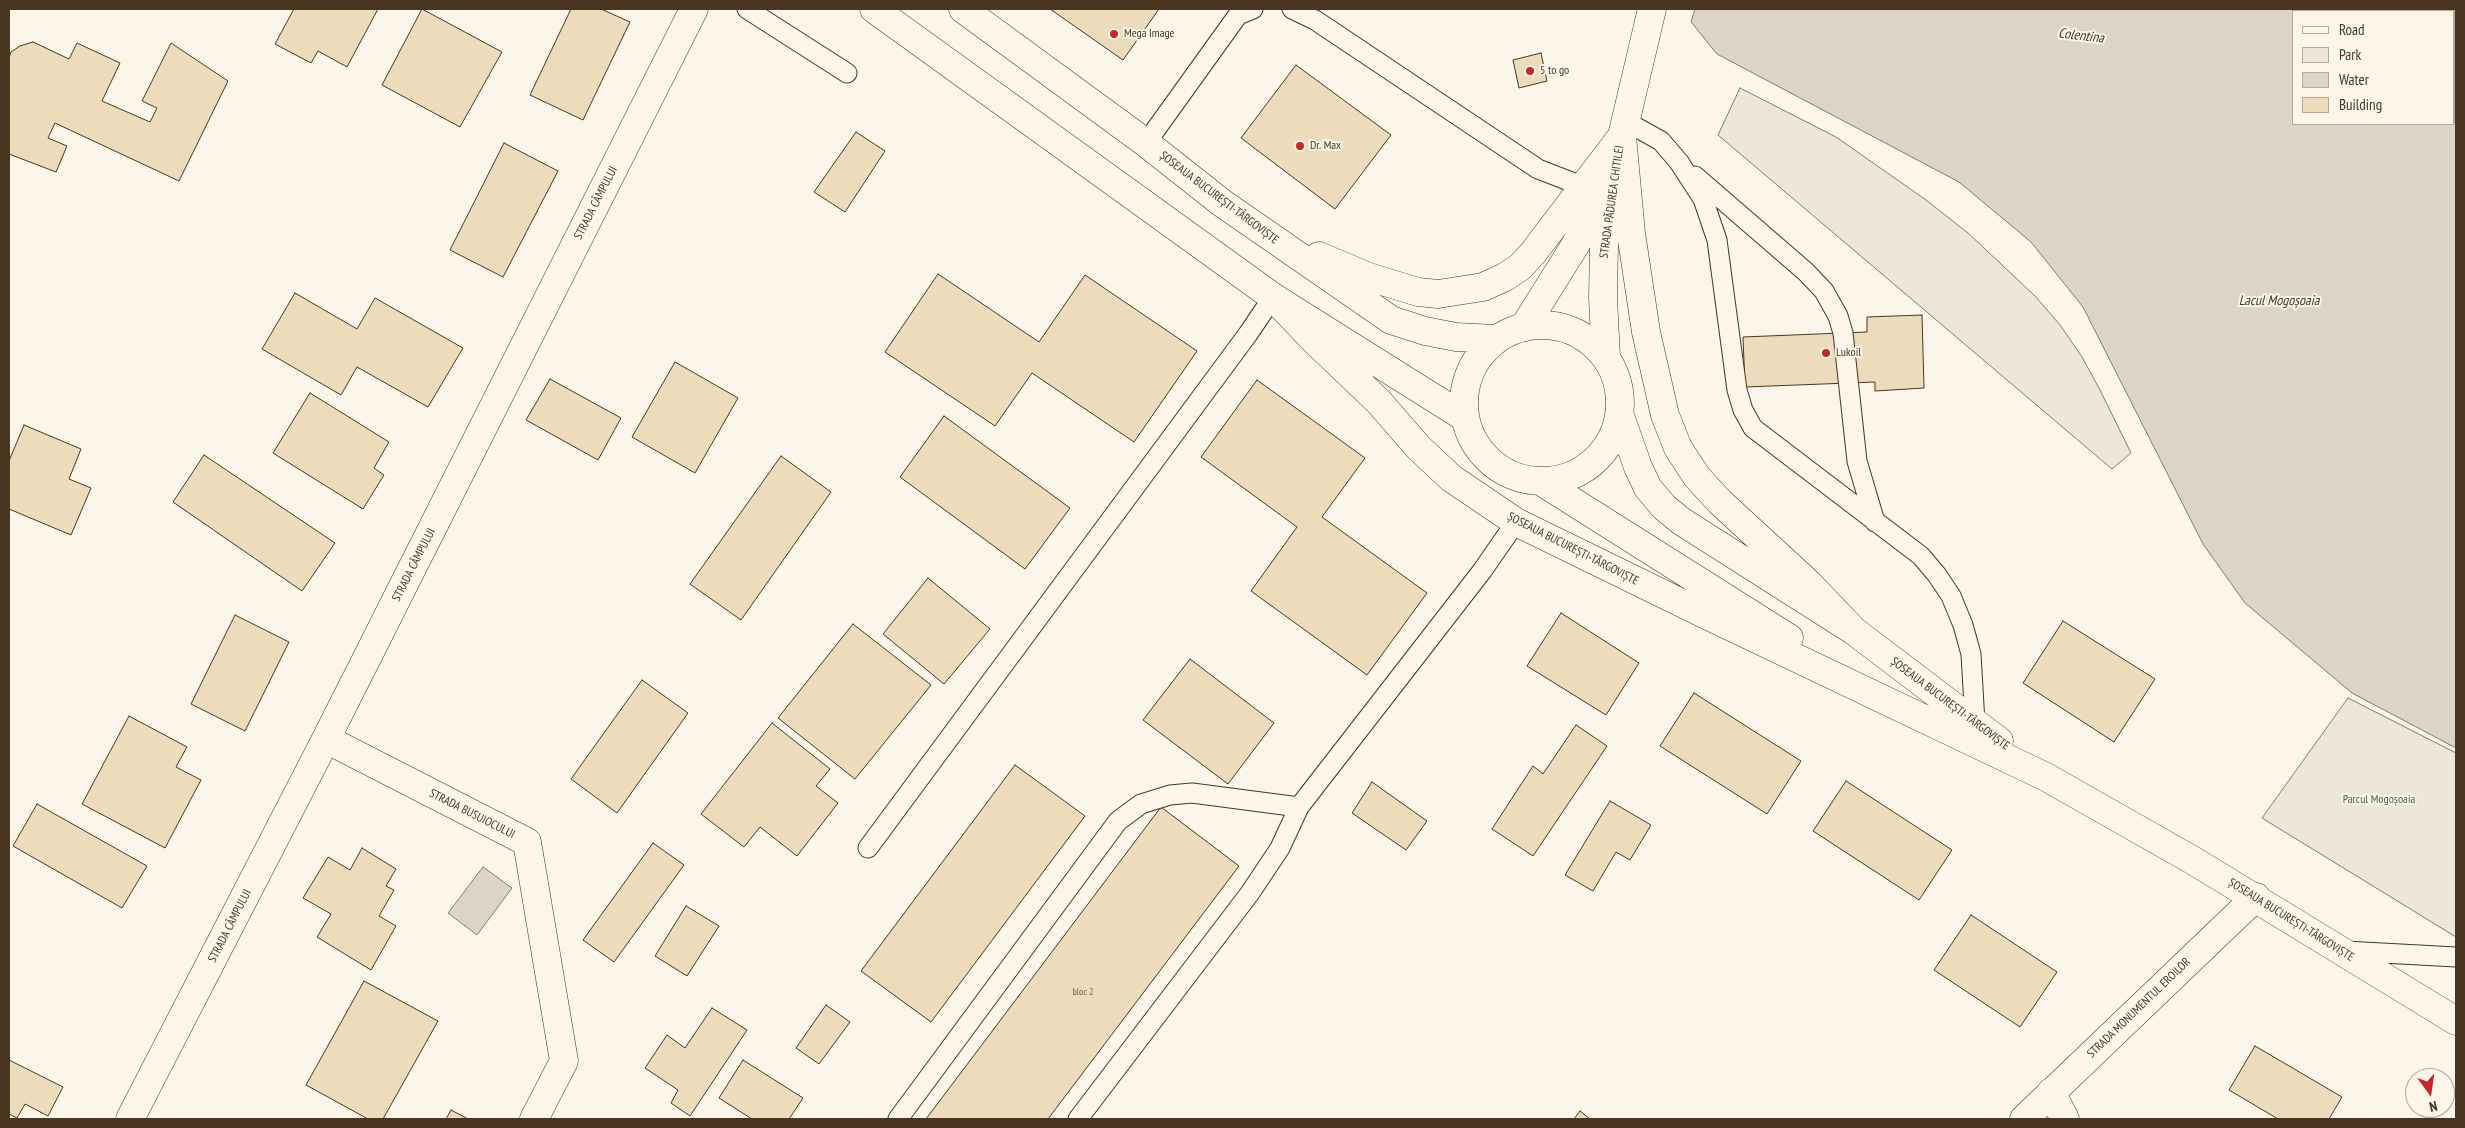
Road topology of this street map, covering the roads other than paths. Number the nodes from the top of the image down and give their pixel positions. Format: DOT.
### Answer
graph roads {
  1 [pos="694,9"];
  2 [pos="747,9"];
  3 [pos="874,9"];
  4 [pos="962,9"];
  5 [pos="1253,9"];
  6 [pos="1292,9"];
  7 [pos="1650,17"];
  8 [pos="847,73"];
  9 [pos="1624,128"];
  10 [pos="1146,143"];
  11 [pos="1679,162"];
  12 [pos="1582,186"];
  13 [pos="1260,230"];
  14 [pos="1273,297"];
  15 [pos="1524,327"];
  16 [pos="1496,339"];
  17 [pos="1606,357"];
  18 [pos="1620,416"];
  19 [pos="1464,417"];
  20 [pos="1542,482"];
  21 [pos="1516,522"];
  22 [pos="1875,522"];
  23 [pos="1854,631"];
  24 [pos="1903,708"];
  25 [pos="1975,723"];
  26 [pos="326,739"];
  27 [pos="2046,777"];
  28 [pos="1299,807"];
  29 [pos="868,848"];
  30 [pos="2256,897"];
  31 [pos="2342,951"];
  32 [pos="2456,957"];
  33 [pos="2456,1021"];
  34 [pos="2051,1092"];
  35 [pos="130,1119"];
  36 [pos="534,1119"];
  37 [pos="898,1119"];
  38 [pos="1078,1119"];
  39 [pos="2024,1119"];
  40 [pos="2065,1119"];
  1 -- 26 [label="main road, STRADA CÂMPULUI"];
  2 -- 8 [label="lane"];
  3 -- 14 [label="main road, ȘOSEAUA BUCUREȘTI-TÂRGOVIȘTE"];
  4 -- 10 [label="main road, ȘOSEAUA BUCUREȘTI-TÂRGOVIȘTE"];
  5 -- 10 [label="lane"];
  6 -- 12 [label="lane"];
  7 -- 9 [label="main road, STRADA PĂDUREA CHITILEI"];
  9 -- 11 [label="lane"];
  9 -- 12 [label="main road"];
  9 -- 15 [label="main road, STRADA PĂDUREA CHITILEI"];
  9 -- 17 [label="main road, STRADA PĂDUREA CHITILEI"];
  9 -- 23 [label="main road"];
  10 -- 13 [label="main road, ȘOSEAUA BUCUREȘTI-TÂRGOVIȘTE"];
  11 -- 22 [label="lane"];
  11 -- 22 [label="lane"];
  12 -- 13 [label="main road"];
  13 -- 16 [label="main road, ȘOSEAUA BUCUREȘTI-TÂRGOVIȘTE"];
  14 -- 19 [label="main road, ȘOSEAUA BUCUREȘTI-TÂRGOVIȘTE"];
  14 -- 21 [label="main road, ȘOSEAUA BUCUREȘTI-TÂRGOVIȘTE"];
  14 -- 29 [label="lane"];
  15 -- 16 [label="main road"];
  15 -- 17 [label="main road"];
  16 -- 19 [label="main road"];
  17 -- 18 [label="main road"];
  18 -- 20 [label="main road"];
  18 -- 23 [label="main road, ȘOSEAUA BUCUREȘTI-TÂRGOVIȘTE"];
  19 -- 20 [label="main road"];
  20 -- 24 [label="main road, ȘOSEAUA BUCUREȘTI-TÂRGOVIȘTE"];
  21 -- 24 [label="main road, ȘOSEAUA BUCUREȘTI-TÂRGOVIȘTE"];
  21 -- 28 [label="lane"];
  22 -- 25 [label="lane"];
  23 -- 25 [label="main road, ȘOSEAUA BUCUREȘTI-TÂRGOVIȘTE"];
  24 -- 27 [label="main road, ȘOSEAUA BUCUREȘTI-TÂRGOVIȘTE"];
  25 -- 27 [label="main road, ȘOSEAUA BUCUREȘTI-TÂRGOVIȘTE"];
  26 -- 35 [label="main road, STRADA CÂMPULUI"];
  26 -- 36 [label="main road, STRADA BUSUIOCULUI"];
  27 -- 30 [label="main road, ȘOSEAUA BUCUREȘTI-TÂRGOVIȘTE"];
  28 -- 37 [label="lane"];
  28 -- 38 [label="lane"];
  30 -- 31 [label="main road, ȘOSEAUA BUCUREȘTI-TÂRGOVIȘTE"];
  30 -- 34 [label="main road, STRADA MONUMENTUL EROILOR"];
  31 -- 32 [label="lane"];
  31 -- 33 [label="main road, ȘOSEAUA BUCUREȘTI-TÂRGOVIȘTE"];
  34 -- 39 [label="main road, STRADA MONUMENTUL EROILOR"];
  34 -- 40 [label="main road"];
}
